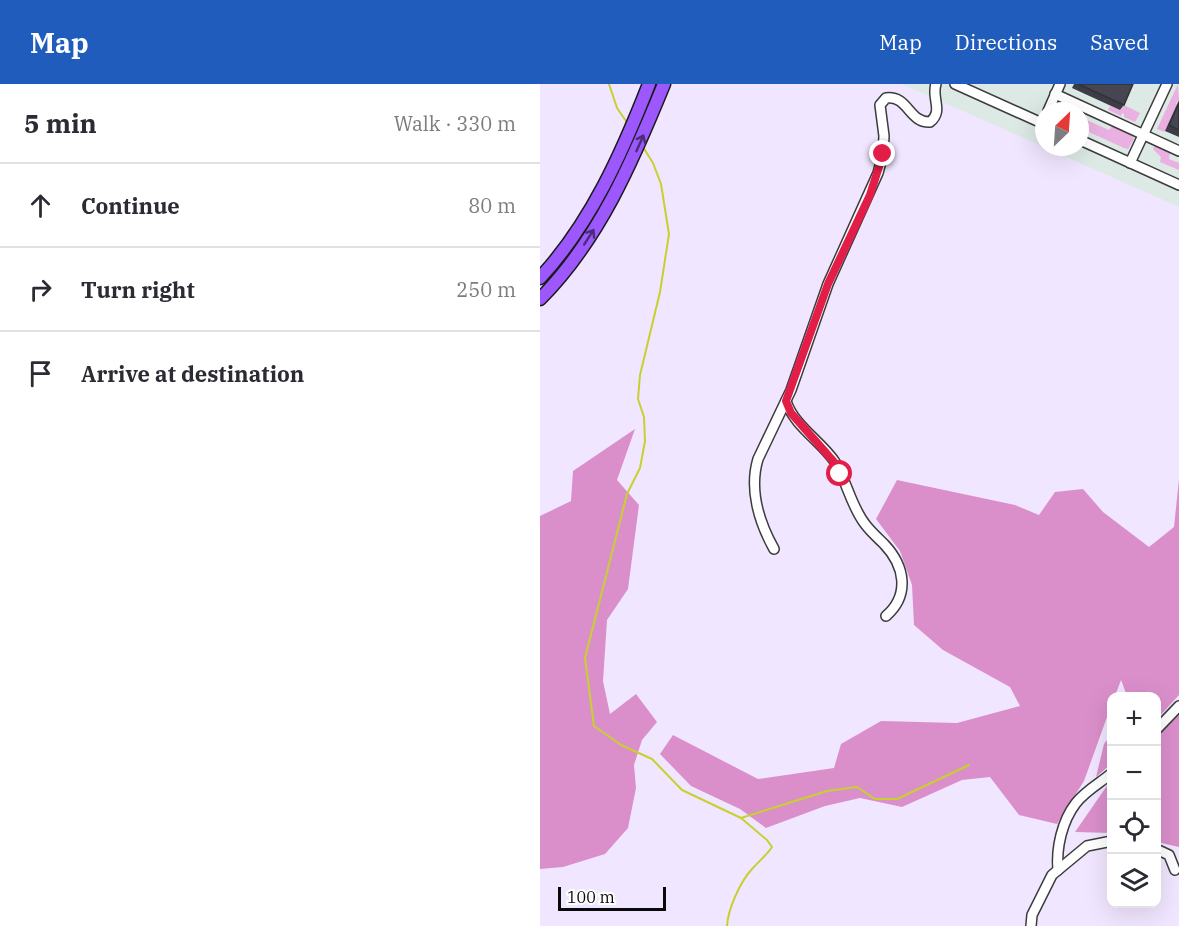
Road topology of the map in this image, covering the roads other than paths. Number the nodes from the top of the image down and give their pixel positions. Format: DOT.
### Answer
graph roads {
  1 [pos="664,84"];
  2 [pos="936,84"];
  3 [pos="955,84"];
  4 [pos="1060,84"];
  5 [pos="1167,84"];
  6 [pos="648,86"];
  7 [pos="1055,94"];
  8 [pos="1051,102"];
  9 [pos="1035,119"];
  10 [pos="1142,134"];
  11 [pos="1089,144"];
  12 [pos="1179,151"];
  13 [pos="1130,163"];
  14 [pos="1179,185"];
  15 [pos="557,258"];
  16 [pos="568,267"];
  17 [pos="540,278"];
  18 [pos="540,299"];
  19 [pos="786,401"];
  20 [pos="774,549"];
  21 [pos="886,616"];
  22 [pos="1179,706"];
  23 [pos="1161,725"];
  24 [pos="1107,777"];
  25 [pos="1107,842"];
  26 [pos="1161,851"];
  27 [pos="1058,870"];
  28 [pos="1175,870"];
  29 [pos="1031,926"];
  16 -- 1 [label="main road, one-way"];
  2 -- 19 [label="street"];
  3 -- 9 [label="street"];
  4 -- 7 [label="street"];
  5 -- 10 [label="street"];
  6 -- 15 [label="main road"];
  7 -- 8 [label="street"];
  7 -- 10 [label="street"];
  10 -- 12 [label="street"];
  10 -- 13 [label="street"];
  11 -- 13 [label="street"];
  13 -- 14 [label="street"];
  15 -- 16 [label="main road"];
  15 -- 17 [label="main road"];
  16 -- 18 [label="main road"];
  19 -- 20 [label="street"];
  19 -- 21 [label="street"];
  22 -- 23 [label="street"];
  24 -- 27 [label="street"];
  25 -- 27 [label="street"];
  26 -- 28 [label="street"];
  27 -- 29 [label="street"];
}
